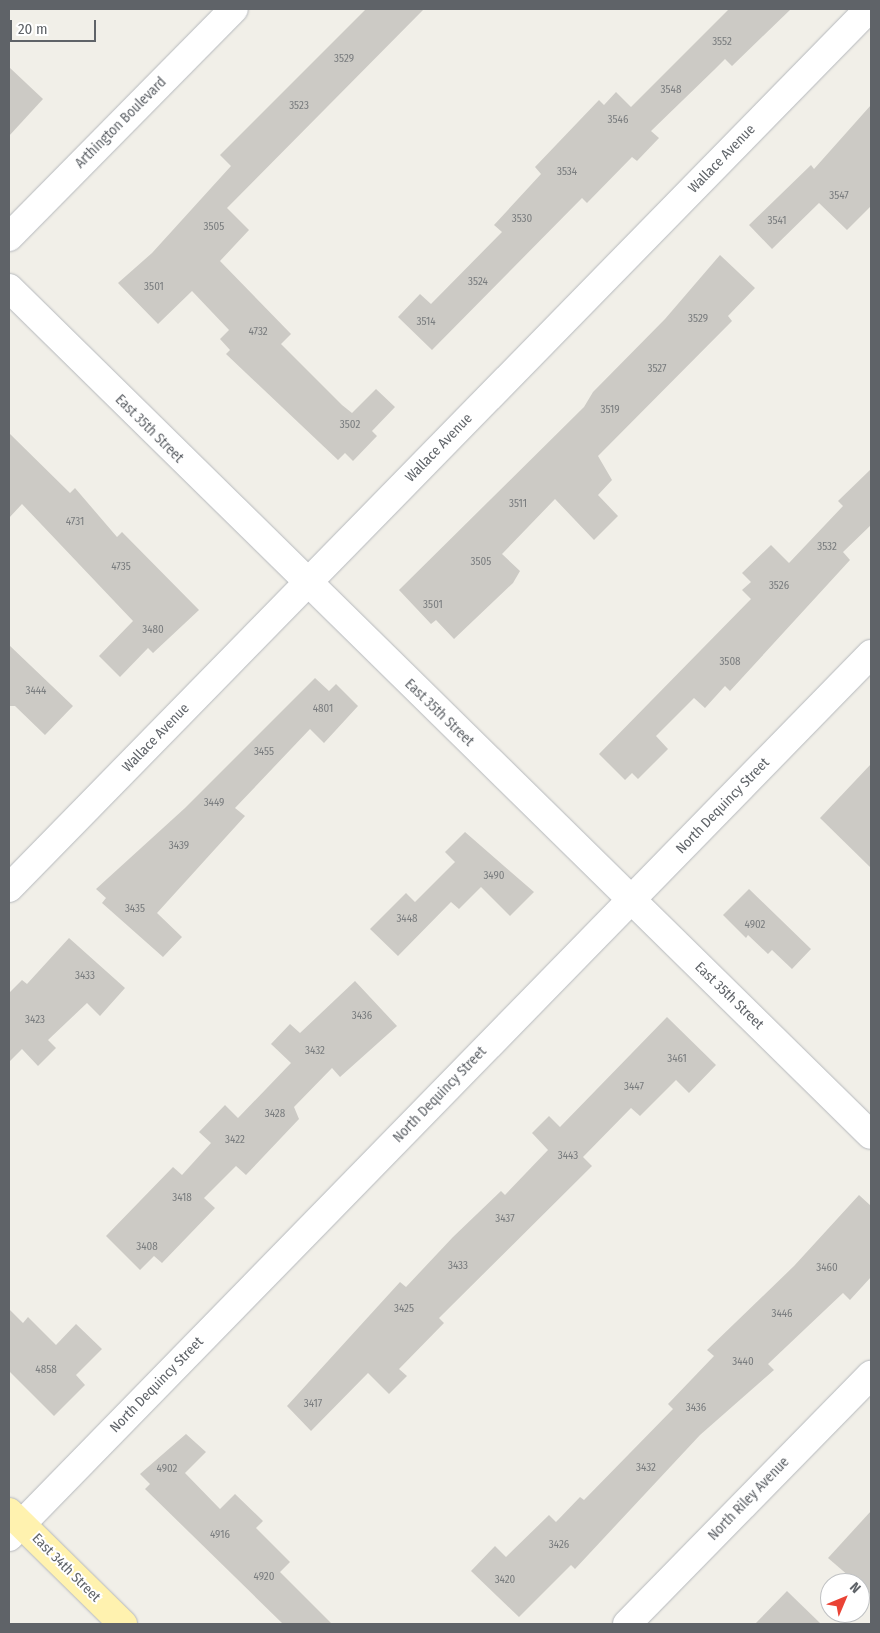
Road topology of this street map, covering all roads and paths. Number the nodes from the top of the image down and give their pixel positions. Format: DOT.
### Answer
graph roads {
  1 [pos="234,9"];
  2 [pos="869,9"];
  3 [pos="9,237"];
  4 [pos="9,288"];
  5 [pos="306,584"];
  6 [pos="871,654"];
  7 [pos="9,888"];
  8 [pos="631,900"];
  9 [pos="871,1135"];
  10 [pos="871,1375"];
  11 [pos="13,1525"];
  12 [pos="123,1624"];
  13 [pos="627,1624"];
  1 -- 3 [label="street, Arthington Boulevard"];
  2 -- 5 [label="street, Wallace Avenue"];
  4 -- 5 [label="street, East 35th Street"];
  5 -- 7 [label="street, Wallace Avenue"];
  5 -- 8 [label="street, East 35th Street"];
  6 -- 8 [label="street, North Dequincy Street"];
  8 -- 9 [label="street, East 35th Street"];
  8 -- 11 [label="street, North Dequincy Street"];
  10 -- 13 [label="street, North Riley Avenue"];
  11 -- 12 [label="main road, East 34th Street"];
}
